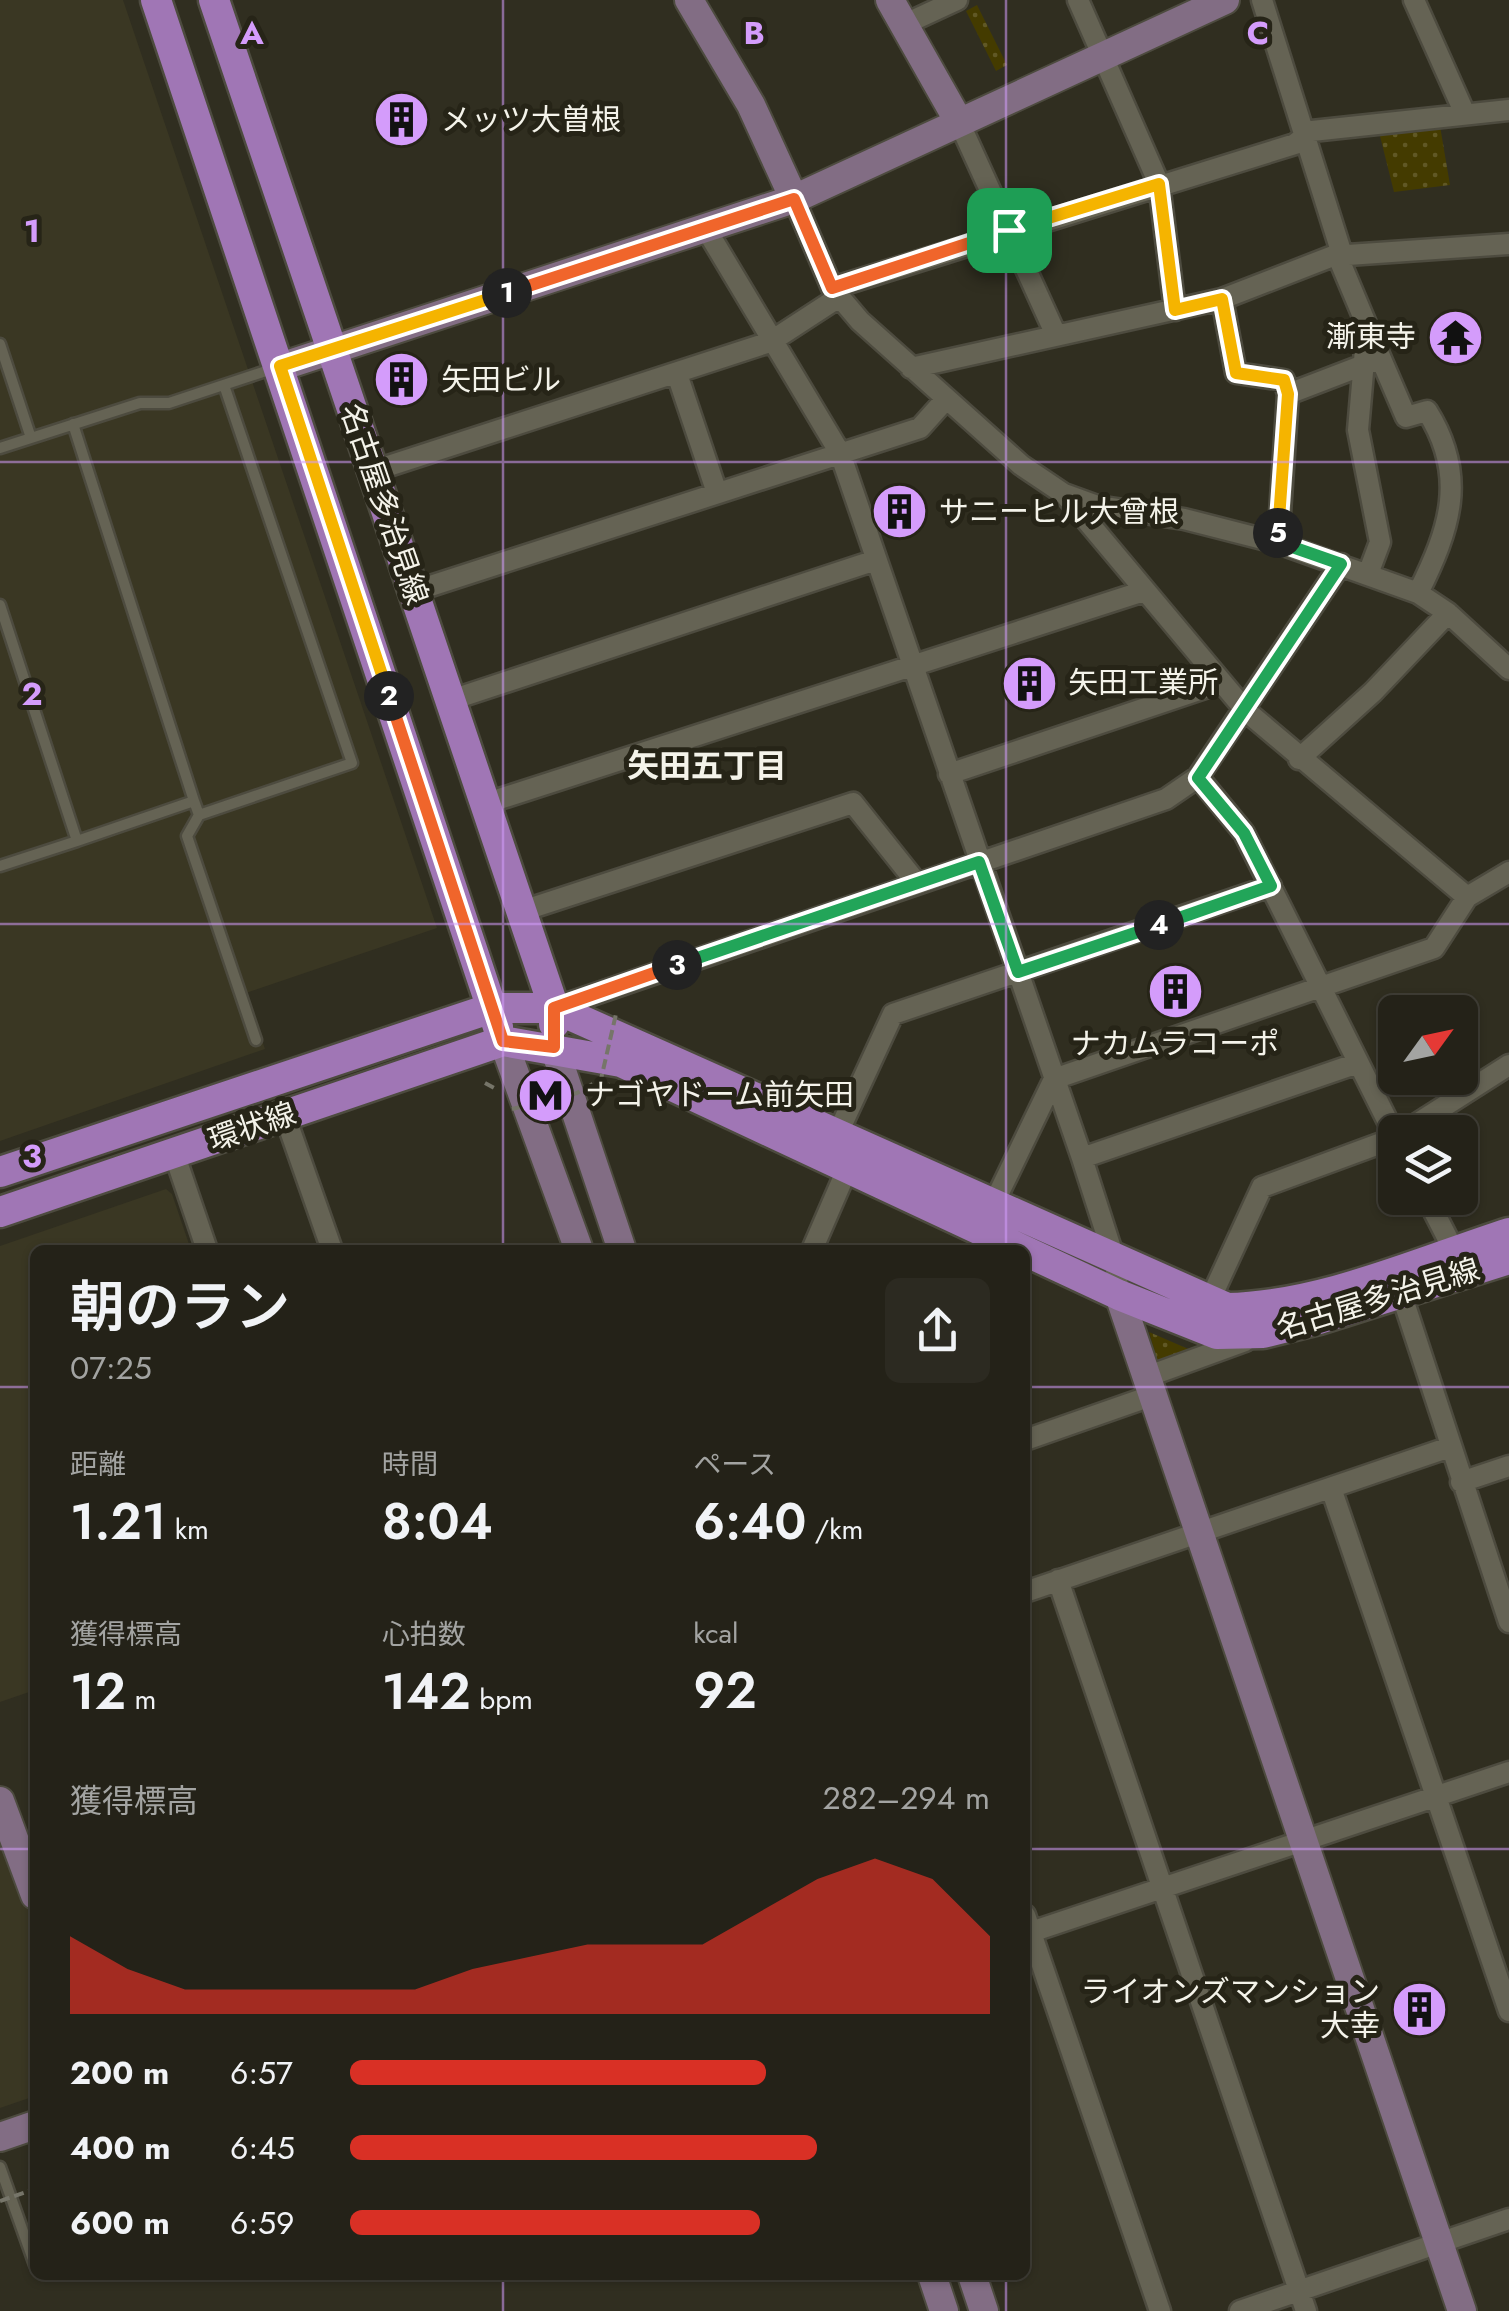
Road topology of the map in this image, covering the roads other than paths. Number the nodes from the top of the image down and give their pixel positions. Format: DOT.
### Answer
graph roads {
  1 [pos="156,0"];
  2 [pos="214,0"];
  3 [pos="957,0"];
  4 [pos="1078,0"];
  5 [pos="1225,0"];
  6 [pos="1262,0"];
  7 [pos="1414,0"];
  8 [pos="691,1"];
  9 [pos="896,12"];
  10 [pos="1104,57"];
  11 [pos="1509,110"];
  12 [pos="1465,114"];
  13 [pos="959,122"];
  14 [pos="1304,135"];
  15 [pos="1159,184"];
  16 [pos="794,199"];
  17 [pos="706,229"];
  18 [pos="1009,230"];
  19 [pos="1509,244"];
  20 [pos="1342,256"];
  21 [pos="835,292"];
  22 [pos="1222,299"];
  23 [pos="1175,310"];
  24 [pos="1056,335"];
  25 [pos="770,342"];
  26 [pos="0,344"];
  27 [pos="332,350"];
  28 [pos="1372,362"];
  29 [pos="280,366"];
  30 [pos="910,368"];
  31 [pos="677,374"];
  32 [pos="224,385"];
  33 [pos="1288,394"];
  34 [pos="946,399"];
  35 [pos="73,424"];
  36 [pos="31,438"];
  37 [pos="0,448"];
  38 [pos="840,453"];
  39 [pos="374,471"];
  40 [pos="717,493"];
  41 [pos="1064,494"];
  42 [pos="1278,542"];
  43 [pos="876,560"];
  44 [pos="1341,564"];
  45 [pos="1368,574"];
  46 [pos="415,591"];
  47 [pos="1144,592"];
  48 [pos="1418,593"];
  49 [pos="0,605"];
  50 [pos="1448,613"];
  51 [pos="913,667"];
  52 [pos="1509,670"];
  53 [pos="1220,683"];
  54 [pos="451,700"];
  55 [pos="1246,712"];
  56 [pos="1299,759"];
  57 [pos="949,774"];
  58 [pos="1198,778"];
  59 [pos="194,802"];
  60 [pos="484,804"];
  61 [pos="199,815"];
  62 [pos="77,841"];
  63 [pos="979,862"];
  64 [pos="0,866"];
  65 [pos="1509,872"];
  66 [pos="916,882"];
  67 [pos="1271,886"];
  68 [pos="1467,897"];
  69 [pos="519,912"];
  70 [pos="1018,972"];
  71 [pos="1322,988"];
  72 [pos="492,1008"];
  73 [pos="554,1008"];
  74 [pos="256,1040"];
  75 [pos="503,1041"];
  76 [pos="554,1047"];
  77 [pos="1358,1063"];
  78 [pos="1507,1070"];
  79 [pos="1054,1078"];
  80 [pos="1384,1115"];
  81 [pos="1432,1115"];
  82 [pos="285,1116"];
  83 [pos="837,1135"];
  84 [pos="1378,1143"];
  85 [pos="174,1153"];
  86 [pos="1082,1158"];
  87 [pos="848,1167"];
  88 [pos="0,1172"];
  89 [pos="0,1212"];
  90 [pos="1436,1215"];
  91 [pos="988,1229"];
  92 [pos="1509,1233"];
  93 [pos="205,1245"];
  94 [pos="330,1245"];
  95 [pos="578,1245"];
  96 [pos="620,1245"];
  97 [pos="814,1245"];
  98 [pos="1020,1245"];
  99 [pos="1030,1250"];
  100 [pos="1454,1251"];
  101 [pos="1509,1259"];
  102 [pos="1116,1260"];
  103 [pos="1402,1292"];
  104 [pos="1119,1295"];
  105 [pos="1209,1302"];
  106 [pos="1275,1330"];
  107 [pos="1149,1386"];
  108 [pos="1030,1438"];
  109 [pos="1450,1447"];
  110 [pos="1509,1466"];
  111 [pos="1462,1482"];
  112 [pos="1331,1488"];
  113 [pos="1198,1532"];
  114 [pos="1058,1580"];
  115 [pos="1030,1590"];
  116 [pos="1509,1622"];
  117 [pos="1509,1772"];
  118 [pos="1437,1798"];
  119 [pos="0,1801"];
  120 [pos="1303,1841"];
  121 [pos="30,1882"];
  122 [pos="1163,1888"];
  123 [pos="1030,1926"];
  124 [pos="1030,1936"];
  125 [pos="1509,2011"];
  126 [pos="30,2127"];
  127 [pos="0,2137"];
  128 [pos="0,2167"];
  129 [pos="1509,2219"];
  130 [pos="1439,2242"];
  131 [pos="30,2250"];
  132 [pos="934,2280"];
  133 [pos="974,2280"];
  134 [pos="1303,2301"];
  135 [pos="944,2311"];
  136 [pos="984,2311"];
  137 [pos="1160,2311"];
  138 [pos="1240,2311"];
  139 [pos="1462,2311"];
  1 -- 29 [label="main road, 名古屋多治見線"];
  2 -- 27 [label="main road, 名古屋多治見線"];
  3 -- 9 [label="street"];
  4 -- 10 [label="street"];
  5 -- 10 [label="street"];
  6 -- 14 [label="street"];
  7 -- 12 [label="street"];
  8 -- 16 [label="street"];
  9 -- 13 [label="street"];
  10 -- 13 [label="street"];
  10 -- 15 [label="street"];
  11 -- 12 [label="street"];
  12 -- 14 [label="street"];
  13 -- 16 [label="street"];
  13 -- 18 [label="street"];
  14 -- 15 [label="street"];
  14 -- 20 [label="street"];
  15 -- 18 [label="street"];
  15 -- 23 [label="street"];
  16 -- 17 [label="street"];
  16 -- 21 [label="street"];
  17 -- 25 [label="street"];
  17 -- 27 [label="street"];
  18 -- 21 [label="street"];
  18 -- 24 [label="street"];
  19 -- 20 [label="street"];
  20 -- 22 [label="street"];
  20 -- 28 [label="street"];
  21 -- 25 [label="street"];
  21 -- 30 [label="street"];
  22 -- 23 [label="street"];
  22 -- 33 [label="street"];
  23 -- 24 [label="street"];
  24 -- 30 [label="street"];
  25 -- 31 [label="street"];
  25 -- 38 [label="street"];
  26 -- 36 [label="lane"];
  27 -- 29 [label="street"];
  27 -- 39 [label="main road, 名古屋多治見線"];
  28 -- 33 [label="street"];
  28 -- 45 [label="street"];
  28 -- 48 [label="street"];
  29 -- 32 [label="lane"];
  29 -- 72 [label="main road, 名古屋多治見線"];
  30 -- 34 [label="street"];
  31 -- 39 [label="street"];
  31 -- 40 [label="street"];
  32 -- 35 [label="lane"];
  32 -- 61 [label="lane"];
  33 -- 42 [label="street"];
  34 -- 38 [label="street"];
  34 -- 41 [label="street"];
  35 -- 36 [label="lane"];
  35 -- 59 [label="lane"];
  36 -- 37 [label="lane"];
  38 -- 40 [label="street"];
  38 -- 43 [label="street"];
  39 -- 46 [label="main road, 名古屋多治見線"];
  40 -- 46 [label="street"];
  41 -- 42 [label="street"];
  41 -- 47 [label="street"];
  42 -- 44 [label="street"];
  43 -- 51 [label="street"];
  43 -- 54 [label="street"];
  44 -- 45 [label="street"];
  44 -- 55 [label="street"];
  45 -- 48 [label="street"];
  46 -- 54 [label="main road, 名古屋多治見線"];
  47 -- 51 [label="street"];
  47 -- 53 [label="street"];
  48 -- 50 [label="street"];
  49 -- 62 [label="lane"];
  50 -- 52 [label="street"];
  50 -- 56 [label="street"];
  51 -- 57 [label="street"];
  51 -- 60 [label="street"];
  53 -- 55 [label="street"];
  53 -- 57 [label="street"];
  54 -- 60 [label="main road, 名古屋多治見線"];
  55 -- 56 [label="street"];
  55 -- 58 [label="street"];
  56 -- 68 [label="street"];
  57 -- 63 [label="street"];
  58 -- 63 [label="street"];
  58 -- 67 [label="street"];
  59 -- 61 [label="lane"];
  59 -- 62 [label="lane"];
  60 -- 69 [label="main road, 名古屋多治見線"];
  61 -- 74 [label="lane"];
  62 -- 64 [label="lane"];
  63 -- 66 [label="street"];
  63 -- 70 [label="street"];
  65 -- 68 [label="street"];
  66 -- 69 [label="street"];
  66 -- 73 [label="street"];
  67 -- 70 [label="street"];
  67 -- 71 [label="street"];
  68 -- 71 [label="street"];
  69 -- 73 [label="main road, 名古屋多治見線"];
  70 -- 79 [label="street"];
  70 -- 83 [label="street"];
  71 -- 77 [label="street"];
  71 -- 79 [label="street"];
  72 -- 73 [label="main road, 名古屋多治見線"];
  72 -- 75 [label="main road, 名古屋多治見線"];
  72 -- 88 [label="main road, 環状線"];
  73 -- 76 [label="main road"];
  73 -- 83 [label="main road, 名古屋多治見線"];
  75 -- 76 [label="main road, 名古屋多治見線"];
  75 -- 82 [label="main road, 環状線"];
  75 -- 95 [label="street"];
  76 -- 87 [label="main road, 名古屋多治見線"];
  76 -- 96 [label="street"];
  77 -- 80 [label="street"];
  77 -- 86 [label="street"];
  78 -- 81 [label="street"];
  79 -- 86 [label="street"];
  79 -- 91 [label="street"];
  82 -- 85 [label="main road, 環状線"];
  82 -- 94 [label="street"];
  83 -- 91 [label="main road, 名古屋多治見線"];
  84 -- 105 [label="street"];
  85 -- 89 [label="main road, 環状線"];
  85 -- 93 [label="street"];
  86 -- 102 [label="street"];
  87 -- 91 [label="main road, 名古屋多治見線"];
  87 -- 97 [label="street"];
  90 -- 100 [label="street"];
  91 -- 98 [label="main road, 名古屋多治見線"];
  91 -- 102 [label="main road, 名古屋多治見線"];
  92 -- 100 [label="main road, 名古屋多治見線"];
  99 -- 104 [label="main road, 名古屋多治見線"];
  100 -- 105 [label="main road, 名古屋多治見線"];
  101 -- 103 [label="main road, 名古屋多治見線"];
  102 -- 104 [label="street"];
  102 -- 105 [label="main road, 名古屋多治見線"];
  103 -- 106 [label="main road, 名古屋多治見線"];
  103 -- 109 [label="street"];
  104 -- 106 [label="main road, 名古屋多治見線"];
  104 -- 107 [label="street"];
  106 -- 107 [label="street"];
  107 -- 108 [label="street"];
  107 -- 113 [label="street"];
  109 -- 111 [label="street"];
  109 -- 112 [label="street"];
  110 -- 111 [label="street"];
  111 -- 116 [label="street"];
  112 -- 113 [label="street"];
  112 -- 118 [label="street"];
  113 -- 114 [label="street"];
  113 -- 120 [label="street"];
  114 -- 115 [label="street"];
  114 -- 122 [label="street"];
  117 -- 118 [label="street"];
  118 -- 120 [label="street"];
  118 -- 125 [label="street"];
  119 -- 121 [label="street"];
  120 -- 122 [label="street"];
  120 -- 130 [label="street"];
  122 -- 123 [label="street"];
  122 -- 134 [label="street"];
  124 -- 137 [label="street"];
  126 -- 127 [label="street"];
  128 -- 131 [label="lane"];
  129 -- 130 [label="street"];
  130 -- 134 [label="street"];
  130 -- 139 [label="street"];
  132 -- 135 [label="street"];
  133 -- 136 [label="street"];
  134 -- 138 [label="street"];
}
